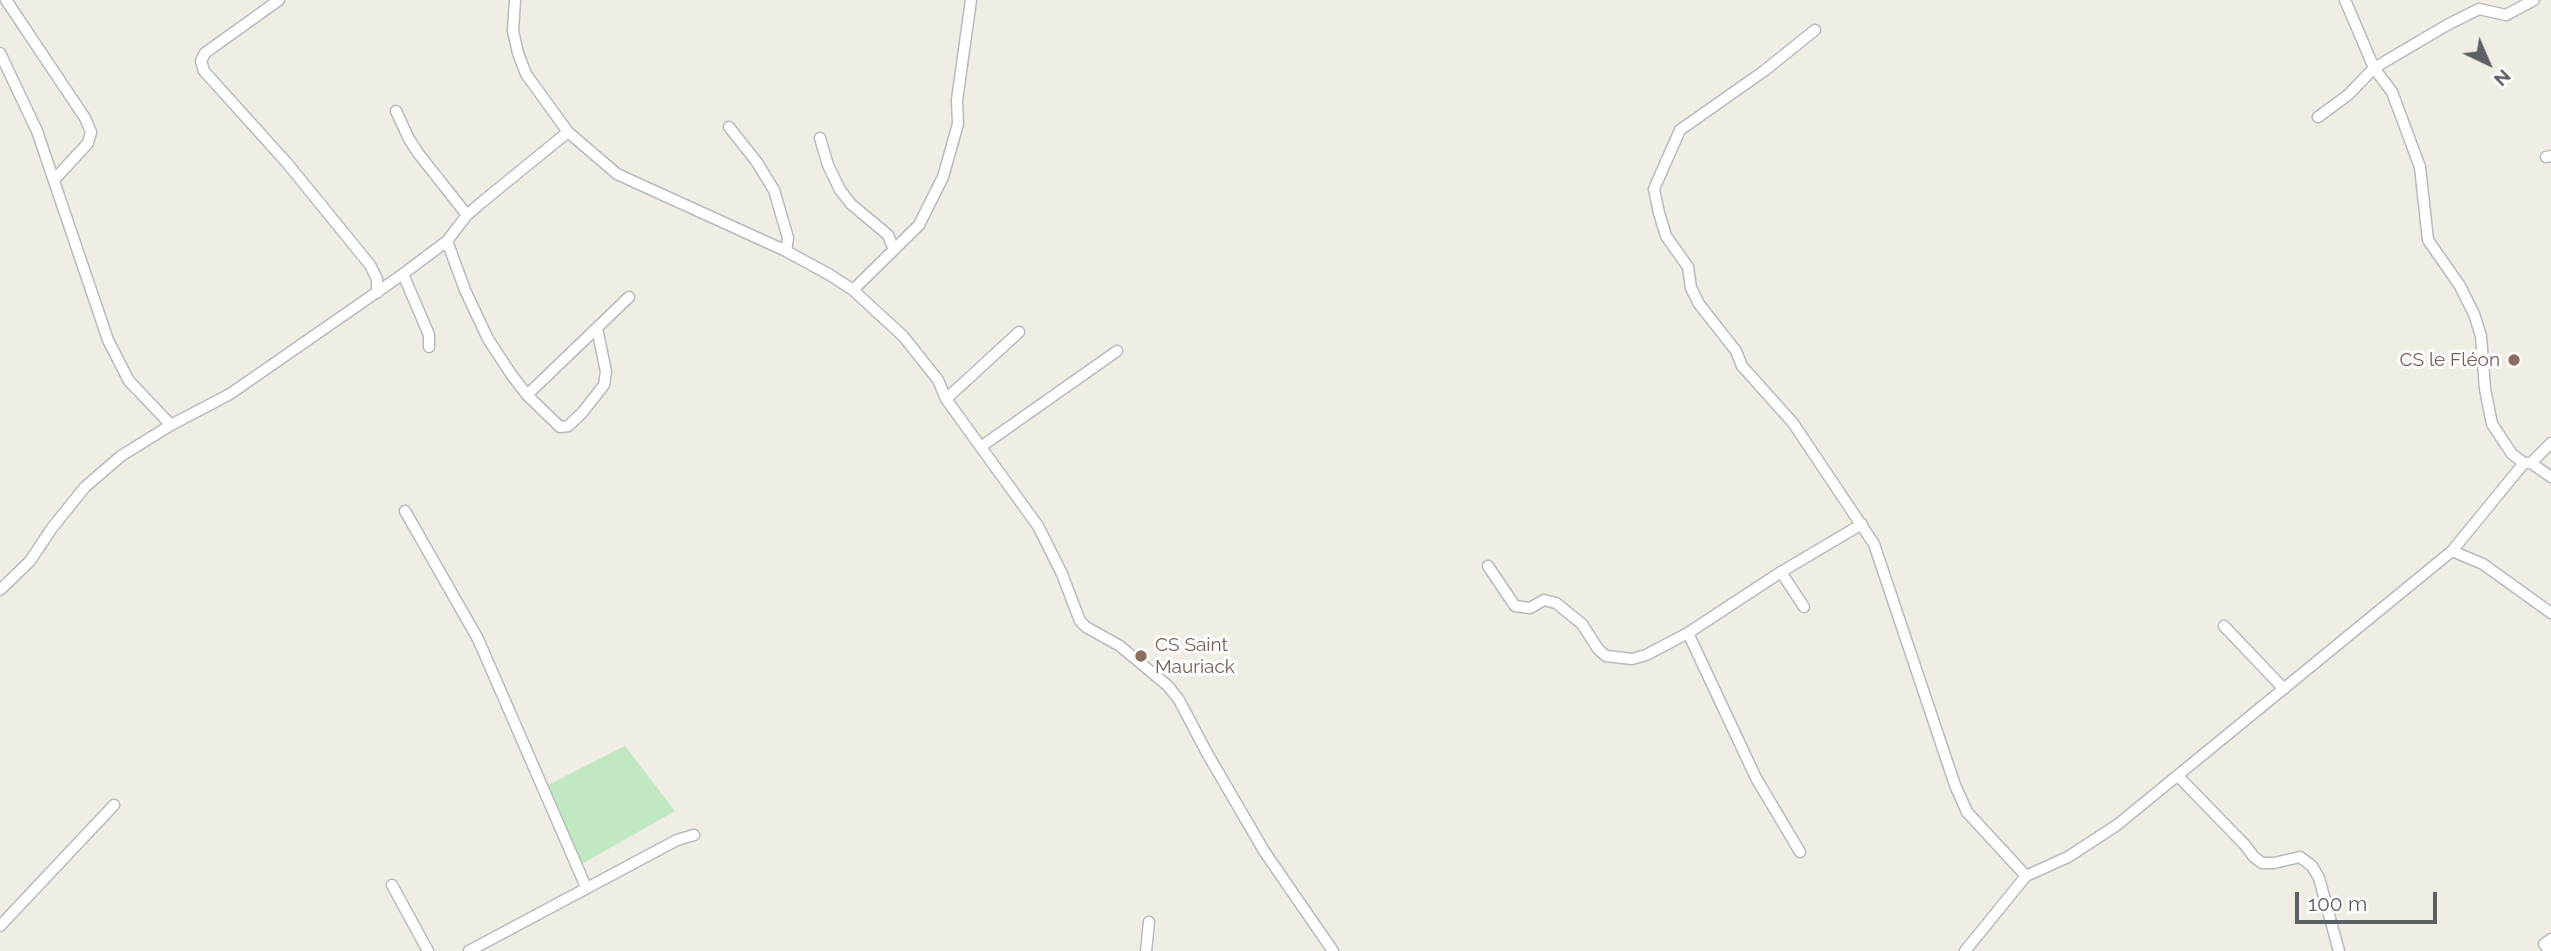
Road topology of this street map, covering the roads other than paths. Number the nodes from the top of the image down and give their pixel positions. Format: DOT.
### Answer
graph roads {
  1 [pos="6,0"];
  2 [pos="279,0"];
  3 [pos="515,0"];
  4 [pos="971,0"];
  5 [pos="2345,0"];
  6 [pos="2534,0"];
  7 [pos="1815,30"];
  8 [pos="0,53"];
  9 [pos="2374,68"];
  10 [pos="396,111"];
  11 [pos="2318,117"];
  12 [pos="729,127"];
  13 [pos="568,132"];
  14 [pos="820,138"];
  15 [pos="54,180"];
  16 [pos="467,215"];
  17 [pos="447,241"];
  18 [pos="894,250"];
  19 [pos="786,251"];
  20 [pos="403,274"];
  21 [pos="853,290"];
  22 [pos="377,293"];
  23 [pos="629,297"];
  24 [pos="597,328"];
  25 [pos="1019,332"];
  26 [pos="429,347"];
  27 [pos="1117,351"];
  28 [pos="527,395"];
  29 [pos="946,399"];
  30 [pos="171,425"];
  31 [pos="2551,443"];
  32 [pos="982,446"];
  33 [pos="2527,463"];
  34 [pos="2551,477"];
  35 [pos="405,511"];
  36 [pos="1862,524"];
  37 [pos="2452,551"];
  38 [pos="1488,566"];
  39 [pos="1781,572"];
  40 [pos="0,590"];
  41 [pos="1804,607"];
  42 [pos="2551,613"];
  43 [pos="2224,626"];
  44 [pos="1688,633"];
  45 [pos="2284,689"];
  46 [pos="2178,776"];
  47 [pos="114,805"];
  48 [pos="694,835"];
  49 [pos="1800,852"];
  50 [pos="2026,876"];
  51 [pos="392,885"];
  52 [pos="586,887"];
  53 [pos="1149,922"];
  54 [pos="0,926"];
  55 [pos="2551,939"];
  56 [pos="428,951"];
  57 [pos="469,951"];
  58 [pos="1146,951"];
  59 [pos="1333,951"];
  60 [pos="1965,951"];
  61 [pos="2339,951"];
  62 [pos="2550,951"];
  1 -- 15 [label="street"];
  2 -- 22 [label="street"];
  3 -- 13 [label="street"];
  4 -- 18 [label="street"];
  5 -- 9 [label="street"];
  6 -- 9 [label="street"];
  7 -- 36 [label="street"];
  8 -- 15 [label="street"];
  9 -- 11 [label="street"];
  9 -- 33 [label="street"];
  10 -- 16 [label="street"];
  12 -- 19 [label="street"];
  13 -- 16 [label="street"];
  13 -- 19 [label="street"];
  14 -- 18 [label="street"];
  15 -- 30 [label="street"];
  16 -- 17 [label="street"];
  17 -- 20 [label="street"];
  17 -- 28 [label="street"];
  18 -- 21 [label="street"];
  19 -- 21 [label="street"];
  20 -- 22 [label="street"];
  20 -- 26 [label="street"];
  21 -- 29 [label="street"];
  22 -- 30 [label="street"];
  23 -- 24 [label="street"];
  24 -- 28 [label="street"];
  24 -- 28 [label="street"];
  25 -- 29 [label="street"];
  27 -- 32 [label="street"];
  29 -- 32 [label="street"];
  30 -- 40 [label="street"];
  31 -- 33 [label="street"];
  32 -- 59 [label="street"];
  33 -- 34 [label="street"];
  33 -- 37 [label="street"];
  35 -- 52 [label="street"];
  36 -- 39 [label="street"];
  36 -- 50 [label="street"];
  37 -- 42 [label="street"];
  37 -- 45 [label="street"];
  38 -- 44 [label="street"];
  39 -- 41 [label="street"];
  39 -- 44 [label="street"];
  43 -- 45 [label="street"];
  44 -- 49 [label="street"];
  45 -- 46 [label="street"];
  46 -- 50 [label="street"];
  46 -- 61 [label="street"];
  47 -- 54 [label="street"];
  48 -- 52 [label="street"];
  50 -- 60 [label="street"];
  51 -- 56 [label="street"];
  52 -- 57 [label="street"];
  53 -- 58 [label="street"];
  55 -- 62 [label="street"];
}
